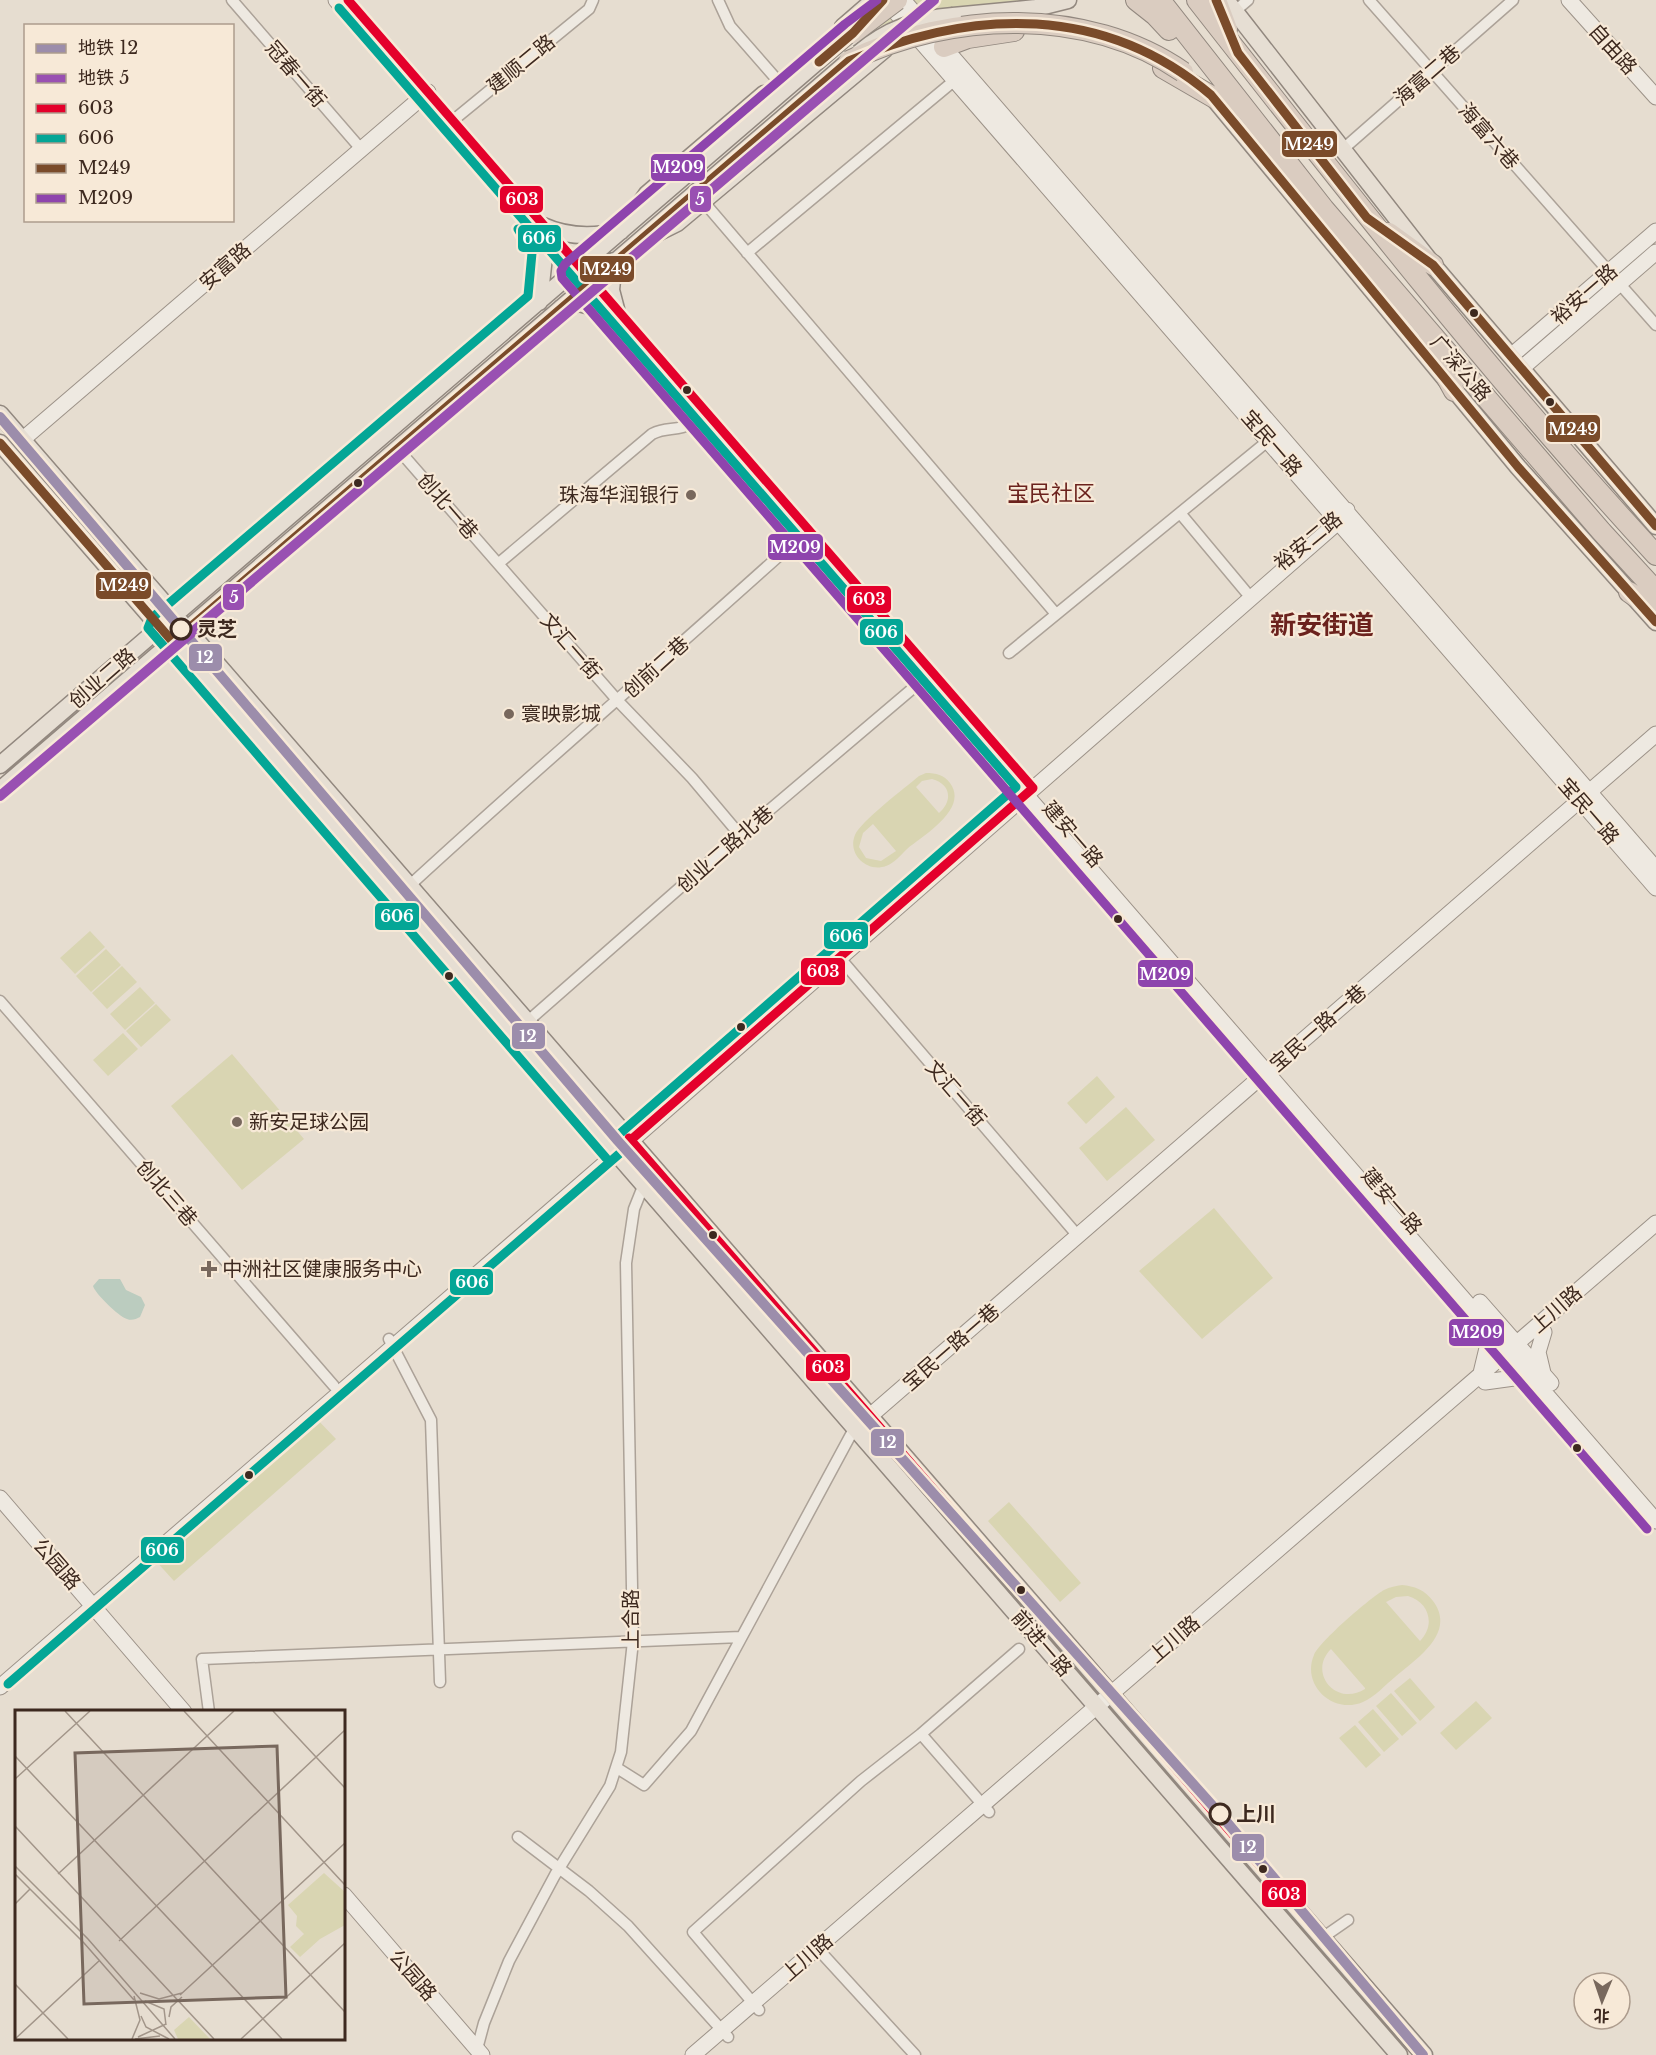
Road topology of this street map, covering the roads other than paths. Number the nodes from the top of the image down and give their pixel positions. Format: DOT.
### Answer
graph roads {
  1 [pos="336,0"];
  2 [pos="348,0"];
  3 [pos="593,0"];
  4 [pos="718,0"];
  5 [pos="874,0"];
  6 [pos="884,0"];
  7 [pos="897,0"];
  8 [pos="903,0"];
  9 [pos="1068,0"];
  10 [pos="1136,0"];
  11 [pos="1160,0"];
  12 [pos="1197,0"];
  13 [pos="1216,0"];
  14 [pos="1248,0"];
  15 [pos="1369,0"];
  16 [pos="1513,0"];
  17 [pos="1569,0"];
  18 [pos="234,1"];
  19 [pos="1230,6"];
  20 [pos="909,29"];
  21 [pos="853,33"];
  22 [pos="944,47"];
  23 [pos="1238,53"];
  24 [pos="849,61"];
  25 [pos="1431,71"];
  26 [pos="955,80"];
  27 [pos="779,82"];
  28 [pos="1211,94"];
  29 [pos="424,95"];
  30 [pos="1656,97"];
  31 [pos="1232,108"];
  32 [pos="449,124"];
  33 [pos="361,149"];
  34 [pos="1342,150"];
  35 [pos="1304,184"];
  36 [pos="703,201"];
  37 [pos="668,203"];
  38 [pos="1367,218"];
  39 [pos="542,231"];
  40 [pos="621,231"];
  41 [pos="1656,231"];
  42 [pos="633,245"];
  43 [pos="1656,252"];
  44 [pos="747,253"];
  45 [pos="614,261"];
  46 [pos="1433,265"];
  47 [pos="576,270"];
  48 [pos="1609,272"];
  49 [pos="588,284"];
  50 [pos="1619,284"];
  51 [pos="539,302"];
  52 [pos="1405,303"];
  53 [pos="557,310"];
  54 [pos="611,310"];
  55 [pos="1656,325"];
  56 [pos="1517,362"];
  57 [pos="1454,391"];
  58 [pos="0,414"];
  59 [pos="698,419"];
  60 [pos="22,440"];
  61 [pos="1269,440"];
  62 [pos="0,443"];
  63 [pos="397,448"];
  64 [pos="79,506"];
  65 [pos="1180,513"];
  66 [pos="1340,516"];
  67 [pos="65,517"];
  68 [pos="1656,526"];
  69 [pos="806,534"];
  70 [pos="1656,555"];
  71 [pos="499,563"];
  72 [pos="1656,591"];
  73 [pos="1245,592"];
  74 [pos="1629,592"];
  75 [pos="1656,611"];
  76 [pos="1056,615"];
  77 [pos="174,616"];
  78 [pos="1656,622"];
  79 [pos="160,627"];
  80 [pos="186,630"];
  81 [pos="172,642"];
  82 [pos="1009,653"];
  83 [pos="925,678"];
  84 [pos="618,701"];
  85 [pos="1656,734"];
  86 [pos="0,765"];
  87 [pos="1027,788"];
  88 [pos="0,790"];
  89 [pos="1584,797"];
  90 [pos="740,835"];
  91 [pos="1656,869"];
  92 [pos="408,887"];
  93 [pos="1656,888"];
  94 [pos="836,953"];
  95 [pos="0,1001"];
  96 [pos="527,1022"];
  97 [pos="540,1036"];
  98 [pos="525,1047"];
  99 [pos="1271,1069"];
  100 [pos="627,1135"];
  101 [pos="614,1149"];
  102 [pos="644,1184"];
  103 [pos="1656,1223"];
  104 [pos="1656,1234"];
  105 [pos="1078,1236"];
  106 [pos="1487,1318"];
  107 [pos="1542,1327"];
  108 [pos="392,1342"];
  109 [pos="1515,1350"];
  110 [pos="1483,1378"];
  111 [pos="1541,1380"];
  112 [pos="334,1386"];
  113 [pos="870,1416"];
  114 [pos="855,1427"];
  115 [pos="0,1498"];
  116 [pos="1656,1505"];
  117 [pos="0,1514"];
  118 [pos="1656,1521"];
  119 [pos="87,1606"];
  120 [pos="741,1637"];
  121 [pos="633,1641"];
  122 [pos="440,1649"];
  123 [pos="1019,1649"];
  124 [pos="0,1675"];
  125 [pos="440,1682"];
  126 [pos="0,1687"];
  127 [pos="1114,1697"];
  128 [pos="169,1710"];
  129 [pos="182,1710"];
  130 [pos="209,1710"];
  131 [pos="1100,1710"];
  132 [pos="921,1734"];
  133 [pos="617,1768"];
  134 [pos="986,1808"];
  135 [pos="518,1838"];
  136 [pos="559,1869"];
  137 [pos="345,1896"];
  138 [pos="345,1912"];
  139 [pos="1348,1920"];
  140 [pos="1323,1938"];
  141 [pos="820,1951"];
  142 [pos="756,2007"];
  143 [pos="483,2023"];
  144 [pos="462,2032"];
  145 [pos="725,2034"];
  146 [pos="476,2053"];
  147 [pos="693,2055"];
  148 [pos="708,2055"];
  149 [pos="915,2055"];
  150 [pos="1399,2055"];
  151 [pos="1424,2055"];
  1 -- 29 [label="main road, 建安一路"];
  2 -- 29 [label="main road, 建安一路"];
  3 -- 32 [label="street, 建顺二路"];
  4 -- 27 [label="street"];
  5 -- 27 [label="main road"];
  6 -- 20 [label="main road, 宝民一路"];
  6 -- 21 [label="main road, 创业二路, bridge"];
  7 -- 21 [label="highway, bridge"];
  8 -- 22 [label="main road, 宝民一路"];
  9 -- 24 [label="main road, 创业二路, bridge"];
  10 -- 31 [label="highway"];
  11 -- 35 [label="highway, 广深公路"];
  12 -- 23 [label="highway, 广深公路"];
  13 -- 23 [label="highway"];
  14 -- 19 [label="street"];
  15 -- 25 [label="street, 海富六巷"];
  16 -- 25 [label="street, 海富二巷"];
  17 -- 30 [label="main road, 自由路"];
  18 -- 33 [label="street, 冠春一街"];
  19 -- 34 [label="main road"];
  20 -- 26 [label="main road, 宝民一路"];
  20 -- 36 [label="main road"];
  21 -- 37 [label="main road, 创业二路"];
  22 -- 28 [label="highway"];
  22 -- 66 [label="main road, 宝民一路"];
  23 -- 38 [label="highway, 广深公路"];
  24 -- 28 [label="highway, bridge"];
  24 -- 37 [label="main road, 创业二路"];
  25 -- 34 [label="street, 海富二巷"];
  25 -- 48 [label="street, 海富六巷"];
  26 -- 44 [label="street"];
  26 -- 61 [label="main road, 宝民一路"];
  27 -- 40 [label="main road"];
  28 -- 31 [label="highway"];
  28 -- 57 [label="main road"];
  29 -- 32 [label="main road, 建安一路"];
  29 -- 33 [label="main road, 安富路"];
  31 -- 35 [label="highway"];
  32 -- 39 [label="main road, 建安一路"];
  33 -- 60 [label="main road, 安富路"];
  34 -- 46 [label="main road"];
  35 -- 52 [label="highway, 广深公路"];
  36 -- 42 [label="main road"];
  36 -- 44 [label="street"];
  37 -- 40 [label="main road, 创业二路"];
  37 -- 42 [label="main road, 创业二路"];
  38 -- 46 [label="highway"];
  38 -- 70 [label="highway, 广深公路"];
  39 -- 40 [label="main road"];
  39 -- 47 [label="main road, 建安一路"];
  39 -- 51 [label="main road"];
  40 -- 47 [label="main road, 创业二路"];
  41 -- 48 [label="main road, 裕安一路"];
  42 -- 45 [label="main road, 创业二路"];
  43 -- 50 [label="main road, 裕安一路"];
  44 -- 76 [label="street"];
  45 -- 49 [label="main road, 创业二路"];
  45 -- 54 [label="main road"];
  46 -- 56 [label="main road"];
  47 -- 49 [label="main road, 建安一路"];
  47 -- 51 [label="main road, 创业二路"];
  48 -- 50 [label="street, 海富六巷"];
  48 -- 56 [label="main road, 裕安一路"];
  49 -- 53 [label="main road, 创业二路"];
  49 -- 54 [label="main road, 建安一路"];
  50 -- 55 [label="street, 海富六巷"];
  50 -- 56 [label="main road, 裕安一路"];
  51 -- 77 [label="main road, 创业二路"];
  52 -- 57 [label="highway"];
  52 -- 72 [label="highway, 广深公路"];
  53 -- 54 [label="main road"];
  53 -- 63 [label="main road, 创业二路"];
  54 -- 59 [label="main road, 建安一路"];
  54 -- 69 [label="main road, 建安一路"];
  56 -- 68 [label="main road"];
  57 -- 74 [label="main road"];
  58 -- 60 [label="main road, 前进一路"];
  59 -- 69 [label="main road, 建安一路"];
  59 -- 71 [label="street"];
  60 -- 64 [label="main road, 前进一路"];
  61 -- 65 [label="street"];
  61 -- 66 [label="main road, 宝民一路"];
  62 -- 67 [label="main road, 前进一路"];
  63 -- 71 [label="street, 创北一巷"];
  63 -- 80 [label="main road, 创业二路"];
  64 -- 67 [label="main road"];
  64 -- 77 [label="main road, 前进一路"];
  65 -- 73 [label="street"];
  65 -- 76 [label="street"];
  66 -- 73 [label="main road, 裕安二路"];
  66 -- 87 [label="main road, 裕安二路"];
  66 -- 89 [label="main road, 宝民一路"];
  67 -- 79 [label="main road, 前进一路"];
  69 -- 83 [label="main road, 建安一路"];
  69 -- 84 [label="street, 创前二巷"];
  69 -- 87 [label="main road, 建安一路"];
  71 -- 84 [label="street, 文汇一街"];
  73 -- 87 [label="main road, 裕安二路"];
  74 -- 75 [label="highway"];
  74 -- 78 [label="main road"];
  76 -- 82 [label="street"];
  77 -- 79 [label="main road, 创业二路"];
  77 -- 80 [label="main road, 前进一路"];
  79 -- 81 [label="main road, 前进一路"];
  79 -- 86 [label="main road, 创业二路"];
  80 -- 81 [label="main road, 创业二路"];
  80 -- 92 [label="main road, 前进一路"];
  81 -- 88 [label="main road, 创业二路"];
  81 -- 98 [label="main road, 前进一路"];
  83 -- 87 [label="main road, 建安一路"];
  83 -- 90 [label="street, 创业二路北巷"];
  84 -- 90 [label="street, 文汇一街"];
  84 -- 92 [label="street, 创前二巷"];
  85 -- 89 [label="main road, 宝民一路一巷"];
  87 -- 94 [label="main road, 裕安二路"];
  87 -- 99 [label="main road, 建安一路"];
  89 -- 91 [label="main road, 宝民一路"];
  89 -- 93 [label="main road, 宝民一路"];
  89 -- 99 [label="main road, 宝民一路一巷"];
  90 -- 96 [label="street, 创业二路北巷"];
  92 -- 96 [label="main road, 前进一路"];
  94 -- 100 [label="main road, 裕安二路"];
  94 -- 105 [label="street, 文汇一街"];
  95 -- 112 [label="street, 创北三巷"];
  96 -- 97 [label="main road, 前进一路"];
  97 -- 98 [label="main road"];
  97 -- 100 [label="main road, 前进一路"];
  98 -- 101 [label="main road, 前进一路"];
  99 -- 105 [label="main road, 宝民一路一巷"];
  99 -- 106 [label="main road, 建安一路"];
  100 -- 101 [label="main road, 裕安二路"];
  100 -- 113 [label="main road, 前进一路"];
  101 -- 102 [label="main road, 前进一路"];
  101 -- 108 [label="main road, 裕安二路"];
  102 -- 114 [label="main road, 前进一路"];
  102 -- 121 [label="street, 上合路"];
  103 -- 107 [label="main road, 上川路"];
  104 -- 107 [label="main road, 上川路"];
  105 -- 113 [label="main road, 宝民一路一巷"];
  106 -- 107 [label="main road"];
  106 -- 109 [label="main road, 建安一路"];
  106 -- 110 [label="main road"];
  107 -- 109 [label="main road, 上川路"];
  107 -- 111 [label="main road"];
  108 -- 112 [label="main road, 裕安二路"];
  108 -- 119 [label="main road, 裕安二路"];
  108 -- 122 [label="street"];
  109 -- 110 [label="main road, 上川路"];
  109 -- 111 [label="main road, 建安一路"];
  110 -- 111 [label="main road"];
  110 -- 127 [label="main road, 上川路"];
  111 -- 116 [label="main road, 建安一路"];
  111 -- 118 [label="main road, 建安一路"];
  112 -- 119 [label="main road, 裕安二路"];
  113 -- 127 [label="main road, 前进一路"];
  114 -- 120 [label="street"];
  114 -- 131 [label="main road, 前进一路"];
  115 -- 119 [label="main road, 公园路"];
  117 -- 119 [label="main road, 公园路"];
  119 -- 124 [label="main road, 裕安二路"];
  119 -- 126 [label="main road, 裕安二路"];
  119 -- 128 [label="main road, 公园路"];
  119 -- 129 [label="main road, 公园路"];
  120 -- 121 [label="street"];
  120 -- 133 [label="street"];
  121 -- 122 [label="street"];
  121 -- 133 [label="street, 上合路"];
  122 -- 125 [label="street"];
  122 -- 130 [label="street"];
  123 -- 132 [label="street"];
  127 -- 131 [label="main road, 上川路"];
  127 -- 140 [label="main road, 前进一路"];
  131 -- 134 [label="main road, 上川路"];
  131 -- 150 [label="main road, 前进一路"];
  132 -- 134 [label="street"];
  132 -- 142 [label="street"];
  133 -- 136 [label="street, 上合路"];
  134 -- 141 [label="main road, 上川路"];
  135 -- 136 [label="street"];
  136 -- 143 [label="street, 上合路"];
  136 -- 145 [label="street"];
  137 -- 144 [label="main road, 公园路"];
  138 -- 146 [label="main road, 公园路"];
  139 -- 140 [label="street"];
  140 -- 151 [label="main road, 前进一路"];
  141 -- 142 [label="main road, 上川路"];
  141 -- 149 [label="street"];
  142 -- 145 [label="main road, 上川路"];
  143 -- 144 [label="street"];
  143 -- 146 [label="street, 上合路"];
  144 -- 146 [label="main road, 公园路"];
  145 -- 147 [label="main road, 上川路"];
  145 -- 148 [label="main road, 上川路"];
}
